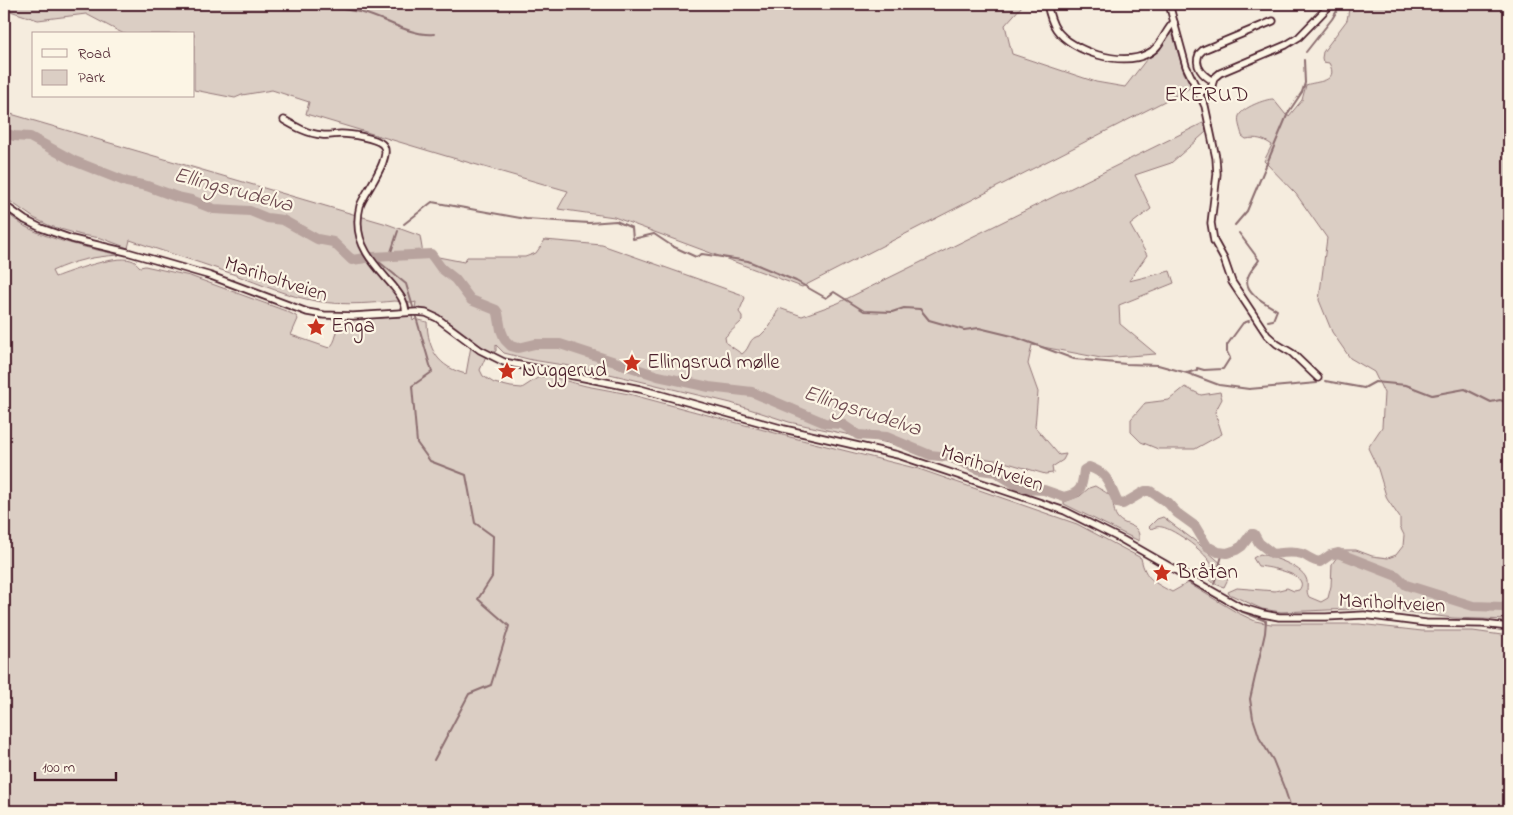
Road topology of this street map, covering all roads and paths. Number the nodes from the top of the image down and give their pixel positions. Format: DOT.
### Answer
graph roads {
  1 [pos="1047,4"];
  2 [pos="1168,4"];
  3 [pos="1332,4"];
  4 [pos="1273,21"];
  5 [pos="1174,22"];
  6 [pos="1213,81"];
  7 [pos="1199,92"];
  8 [pos="284,120"];
  9 [pos="4,205"];
  10 [pos="406,312"];
  11 [pos="1318,378"];
  12 [pos="1509,626"];
  1 -- 5 [label="street"];
  2 -- 5 [label="street"];
  3 -- 6 [label="street"];
  4 -- 6 [label="street"];
  5 -- 7 [label="street"];
  6 -- 7 [label="street"];
  7 -- 11 [label="street"];
  8 -- 10 [label="street"];
  9 -- 10 [label="street, Mariholtveien"];
  10 -- 12 [label="street, Mariholtveien"];
}
